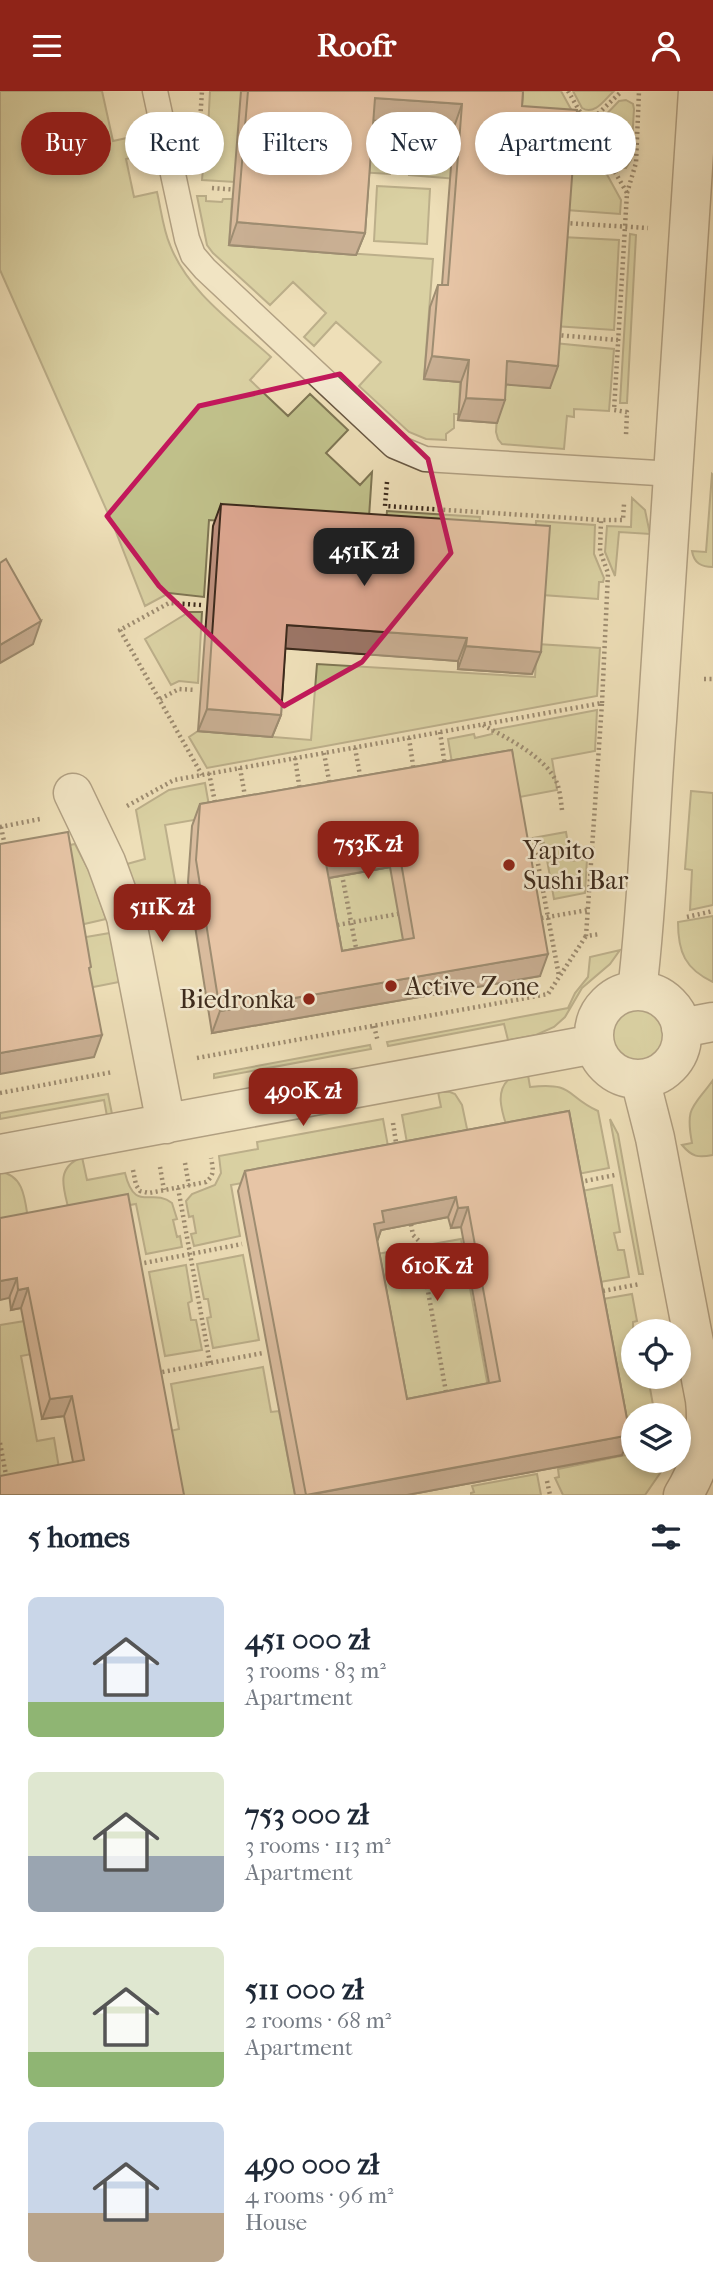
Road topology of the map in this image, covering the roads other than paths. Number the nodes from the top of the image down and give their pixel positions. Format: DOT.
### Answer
graph roads {
  1 [pos="155,91"];
  2 [pos="698,91"];
  3 [pos="674,474"];
  4 [pos="73,793"];
  5 [pos="638,991"];
  6 [pos="697,1025"];
  7 [pos="596,1044"];
  8 [pos="640,1079"];
  9 [pos="166,1124"];
  10 [pos="0,1154"];
  11 [pos="683,1495"];
  1 -- 3 [label="lane"];
  2 -- 3 [label="street"];
  3 -- 5 [label="street"];
  4 -- 9 [label="street"];
  5 -- 6 [label="street"];
  5 -- 7 [label="street"];
  6 -- 8 [label="street"];
  7 -- 8 [label="street"];
  7 -- 9 [label="street"];
  8 -- 11 [label="street"];
  9 -- 10 [label="street"];
}
